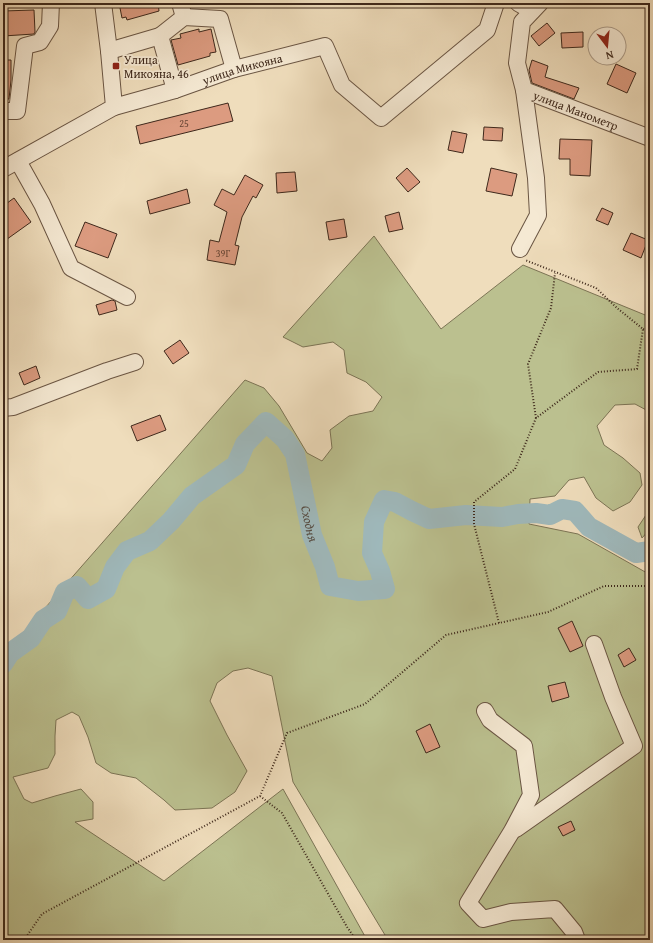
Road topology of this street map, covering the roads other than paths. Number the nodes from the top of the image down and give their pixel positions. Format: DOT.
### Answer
graph roads {
  1 [pos="51,3"];
  2 [pos="103,3"];
  3 [pos="496,3"];
  4 [pos="518,3"];
  5 [pos="536,7"];
  6 [pos="182,10"];
  7 [pos="160,36"];
  8 [pos="109,51"];
  9 [pos="234,69"];
  10 [pos="174,90"];
  11 [pos="524,90"];
  12 [pos="114,107"];
  13 [pos="3,111"];
  14 [pos="650,138"];
  15 [pos="18,161"];
  16 [pos="3,169"];
  17 [pos="520,249"];
  18 [pos="127,297"];
  19 [pos="135,362"];
  20 [pos="3,408"];
  21 [pos="594,644"];
  22 [pos="485,711"];
  23 [pos="512,831"];
  24 [pos="577,940"];
  1 -- 13 [label="street"];
  2 -- 8 [label="street"];
  3 -- 9 [label="street, улица Микояна"];
  4 -- 5 [label="street"];
  5 -- 11 [label="street, улица Манометр"];
  6 -- 7 [label="street"];
  6 -- 9 [label="street"];
  7 -- 8 [label="street"];
  7 -- 10 [label="street"];
  8 -- 12 [label="street"];
  9 -- 10 [label="street, улица Микояна"];
  10 -- 12 [label="street, улица Микояна"];
  11 -- 14 [label="street, улица Манометр"];
  11 -- 17 [label="street"];
  12 -- 15 [label="street, улица Микояна"];
  15 -- 16 [label="street, улица Микояна"];
  15 -- 18 [label="street"];
  19 -- 20 [label="street"];
  21 -- 23 [label="street"];
  22 -- 23 [label="street"];
  23 -- 24 [label="street"];
}
